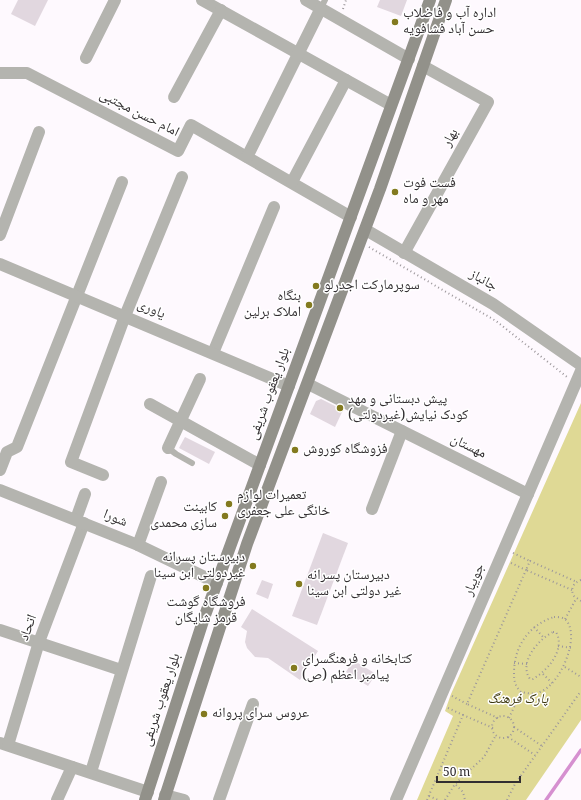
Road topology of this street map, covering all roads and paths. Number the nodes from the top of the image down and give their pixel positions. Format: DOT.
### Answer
graph roads {
  1 [pos="115,0"];
  2 [pos="202,0"];
  3 [pos="306,0"];
  4 [pos="346,0"];
  5 [pos="430,0"];
  6 [pos="446,0"];
  7 [pos="323,4"];
  8 [pos="345,5"];
  9 [pos="222,10"];
  10 [pos="299,53"];
  11 [pos="86,58"];
  12 [pos="408,59"];
  13 [pos="424,66"];
  14 [pos="0,73"];
  15 [pos="346,80"];
  16 [pos="174,97"];
  17 [pos="391,105"];
  18 [pos="39,132"];
  19 [pos="247,157"];
  20 [pos="182,177"];
  21 [pos="122,182"];
  22 [pos="292,182"];
  23 [pos="274,207"];
  24 [pos="351,217"];
  25 [pos="366,230"];
  26 [pos="0,235"];
  27 [pos="361,242"];
  28 [pos="404,253"];
  29 [pos="0,264"];
  30 [pos="78,296"];
  31 [pos="125,316"];
  32 [pos="213,353"];
  33 [pos="581,365"];
  34 [pos="581,371"];
  35 [pos="200,378"];
  36 [pos="308,384"];
  37 [pos="576,384"];
  38 [pos="289,386"];
  39 [pos="150,404"];
  40 [pos="181,421"];
  41 [pos="402,431"];
  42 [pos="168,448"];
  43 [pos="192,463"];
  44 [pos="260,465"];
  45 [pos="0,470"];
  46 [pos="103,475"];
  47 [pos="161,482"];
  48 [pos="0,490"];
  49 [pos="85,494"];
  50 [pos="528,494"];
  51 [pos="372,508"];
  52 [pos="80,521"];
  53 [pos="138,545"];
  54 [pos="511,552"];
  55 [pos="506,561"];
  56 [pos="530,561"];
  57 [pos="526,570"];
  58 [pos="151,576"];
  59 [pos="581,580"];
  60 [pos="577,582"];
  61 [pos="216,583"];
  62 [pos="572,590"];
  63 [pos="232,591"];
  64 [pos="576,599"];
  65 [pos="581,601"];
  66 [pos="565,619"];
  67 [pos="534,628"];
  68 [pos="0,630"];
  69 [pos="543,637"];
  70 [pos="39,642"];
  71 [pos="558,646"];
  72 [pos="572,648"];
  73 [pos="514,663"];
  74 [pos="528,664"];
  75 [pos="565,667"];
  76 [pos="121,670"];
  77 [pos="543,674"];
  78 [pos="581,677"];
  79 [pos="553,683"];
  80 [pos="581,691"];
  81 [pos="521,692"];
  82 [pos="447,694"];
  83 [pos="252,704"];
  84 [pos="467,704"];
  85 [pos="442,705"];
  86 [pos="463,715"];
  87 [pos="498,718"];
  88 [pos="509,718"];
  89 [pos="514,727"];
  90 [pos="493,728"];
  91 [pos="496,735"];
  92 [pos="508,737"];
  93 [pos="4,744"];
  94 [pos="542,746"];
  95 [pos="535,755"];
  96 [pos="72,767"];
  97 [pos="91,772"];
  98 [pos="455,784"];
  99 [pos="147,796"];
  100 [pos="429,796"];
  101 [pos="165,798"];
  102 [pos="57,800"];
  103 [pos="184,800"];
  104 [pos="219,800"];
  105 [pos="396,800"];
  106 [pos="427,800"];
  107 [pos="438,800"];
  108 [pos="445,800"];
  109 [pos="465,800"];
  110 [pos="507,800"];
  1 -- 11 [label="street"];
  2 -- 9 [label="street"];
  3 -- 7 [label="street"];
  4 -- 8 [label="path"];
  5 -- 12 [label="main road, بلوار یعقوب شریفی"];
  6 -- 13 [label="main road"];
  7 -- 10 [label="street"];
  7 -- 12 [label="street"];
  9 -- 10 [label="street"];
  9 -- 16 [label="street"];
  10 -- 15 [label="street"];
  10 -- 19 [label="street"];
  12 -- 17 [label="main road, بلوار یعقوب شریفی"];
  13 -- 25 [label="main road"];
  13 -- 28 [label="street, بهار"];
  14 -- 19 [label="street, امام حسن مجتبی"];
  15 -- 17 [label="street"];
  15 -- 22 [label="street"];
  17 -- 24 [label="main road, بلوار یعقوب شریفی"];
  18 -- 26 [label="street"];
  19 -- 22 [label="street, امام حسن مجتبی"];
  20 -- 31 [label="street"];
  21 -- 30 [label="street"];
  22 -- 24 [label="street, امام حسن مجتبی"];
  23 -- 32 [label="street"];
  24 -- 25 [label="main road"];
  24 -- 38 [label="main road, بلوار یعقوب شریفی"];
  25 -- 27 [label="main road"];
  25 -- 28 [label="street, جانباز"];
  27 -- 36 [label="main road"];
  27 -- 37 [label="path"];
  28 -- 33 [label="street, جانباز"];
  29 -- 30 [label="street, یاوری"];
  30 -- 31 [label="street, یاوری"];
  30 -- 45 [label="street"];
  31 -- 32 [label="street, یاوری"];
  31 -- 46 [label="street"];
  32 -- 38 [label="street, یاوری"];
  34 -- 37 [label="street, جویبار"];
  35 -- 40 [label="street"];
  36 -- 38 [label="main road"];
  36 -- 41 [label="street, مهستان"];
  36 -- 63 [label="main road"];
  37 -- 50 [label="street, جویبار"];
  38 -- 44 [label="main road, بلوار یعقوب شریفی"];
  39 -- 40 [label="street"];
  40 -- 42 [label="street"];
  40 -- 44 [label="street"];
  41 -- 50 [label="street, مهستان"];
  41 -- 51 [label="street"];
  42 -- 43 [label="lane"];
  44 -- 61 [label="main road, بلوار یعقوب شریفی"];
  47 -- 53 [label="street"];
  48 -- 52 [label="street, شورا"];
  49 -- 52 [label="street, اتحاد"];
  50 -- 105 [label="street, جویبار"];
  52 -- 53 [label="street, شورا"];
  52 -- 70 [label="street, اتحاد"];
  53 -- 61 [label="street, شورا"];
  54 -- 56 [label="path"];
  55 -- 57 [label="path"];
  56 -- 57 [label="path"];
  56 -- 60 [label="path"];
  57 -- 62 [label="path"];
  57 -- 84 [label="path"];
  58 -- 76 [label="street"];
  59 -- 60 [label="path"];
  60 -- 62 [label="path"];
  61 -- 63 [label="main road"];
  61 -- 99 [label="main road, بلوار یعقوب شریفی"];
  62 -- 64 [label="path"];
  63 -- 101 [label="main road"];
  64 -- 65 [label="path"];
  64 -- 66 [label="path"];
  66 -- 67 [label="path"];
  66 -- 72 [label="path"];
  67 -- 69 [label="path"];
  67 -- 73 [label="path"];
  68 -- 70 [label="street"];
  69 -- 71 [label="path"];
  69 -- 74 [label="path"];
  70 -- 76 [label="street"];
  70 -- 93 [label="street, اتحاد"];
  71 -- 72 [label="path"];
  71 -- 77 [label="path"];
  72 -- 75 [label="path"];
  73 -- 74 [label="path"];
  73 -- 81 [label="path"];
  74 -- 77 [label="path"];
  75 -- 78 [label="path"];
  75 -- 79 [label="path"];
  76 -- 97 [label="street"];
  77 -- 79 [label="path"];
  79 -- 81 [label="path"];
  80 -- 94 [label="path"];
  81 -- 88 [label="path"];
  82 -- 84 [label="path"];
  83 -- 104 [label="street"];
  84 -- 87 [label="path"];
  85 -- 86 [label="path"];
  86 -- 90 [label="path"];
  86 -- 100 [label="path"];
  87 -- 88 [label="path"];
  87 -- 90 [label="path"];
  88 -- 89 [label="path"];
  89 -- 92 [label="path"];
  89 -- 94 [label="path"];
  90 -- 91 [label="path"];
  91 -- 92 [label="path"];
  91 -- 98 [label="path"];
  92 -- 95 [label="path"];
  93 -- 96 [label="street"];
  94 -- 95 [label="path"];
  95 -- 110 [label="path"];
  96 -- 97 [label="street"];
  96 -- 102 [label="street"];
  97 -- 99 [label="street"];
  98 -- 108 [label="path"];
  98 -- 109 [label="path"];
  100 -- 106 [label="path"];
  100 -- 107 [label="path"];
  101 -- 103 [label="street"];
}
